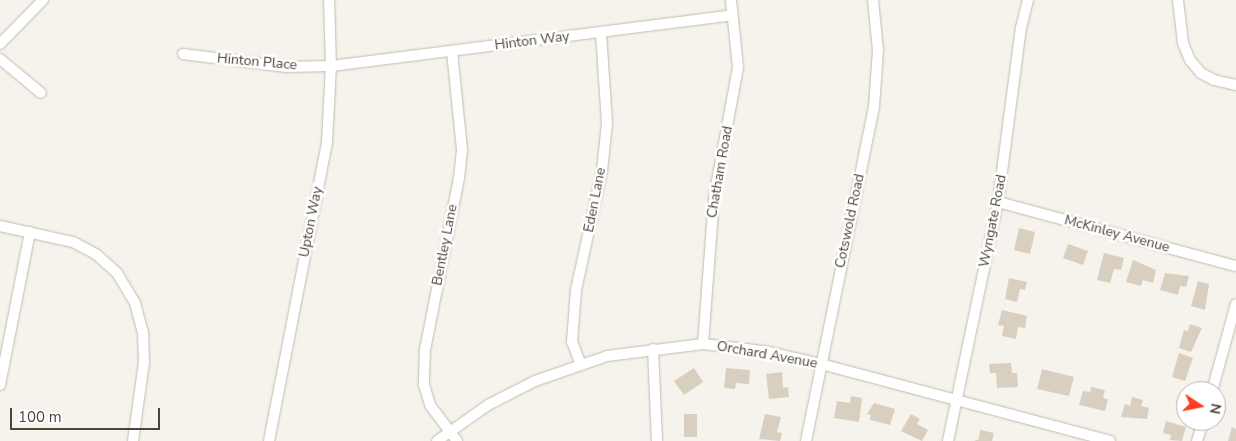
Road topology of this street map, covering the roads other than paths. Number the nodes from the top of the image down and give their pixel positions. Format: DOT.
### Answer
graph roads {
  1 [pos="43,0"];
  2 [pos="329,0"];
  3 [pos="731,0"];
  4 [pos="873,0"];
  5 [pos="1028,0"];
  6 [pos="1178,0"];
  7 [pos="733,15"];
  8 [pos="600,33"];
  9 [pos="0,44"];
  10 [pos="452,51"];
  11 [pos="183,54"];
  12 [pos="0,59"];
  13 [pos="331,66"];
  14 [pos="1236,84"];
  15 [pos="41,93"];
  16 [pos="998,202"];
  17 [pos="0,226"];
  18 [pos="30,232"];
  19 [pos="1236,266"];
  20 [pos="1236,304"];
  21 [pos="703,344"];
  22 [pos="653,349"];
  23 [pos="821,364"];
  24 [pos="581,365"];
  25 [pos="1215,381"];
  26 [pos="0,385"];
  27 [pos="956,400"];
  28 [pos="451,431"];
  29 [pos="133,441"];
  30 [pos="269,441"];
  31 [pos="437,441"];
  32 [pos="457,441"];
  33 [pos="657,441"];
  34 [pos="806,441"];
  35 [pos="948,441"];
  36 [pos="1110,441"];
  1 -- 9 [label="street"];
  2 -- 13 [label="street, Upton Way"];
  3 -- 7 [label="street, Chatham Road"];
  4 -- 23 [label="street, Cotswold Road"];
  5 -- 16 [label="street, Wyngate Road"];
  6 -- 14 [label="street"];
  7 -- 8 [label="street, Hinton Way"];
  7 -- 21 [label="street, Chatham Road"];
  8 -- 10 [label="street, Hinton Way"];
  8 -- 24 [label="street, Eden Lane"];
  10 -- 13 [label="street, Hinton Way"];
  10 -- 28 [label="street, Bentley Lane"];
  11 -- 13 [label="street, Hinton Place"];
  12 -- 15 [label="street"];
  13 -- 30 [label="street, Upton Way"];
  16 -- 19 [label="street, McKinley Avenue"];
  16 -- 27 [label="street, Wyngate Road"];
  17 -- 18 [label="street"];
  18 -- 26 [label="street"];
  18 -- 29 [label="street"];
  20 -- 25 [label="street"];
  21 -- 22 [label="street, Orchard Avenue"];
  21 -- 23 [label="street, Orchard Avenue"];
  22 -- 24 [label="street, Orchard Avenue"];
  22 -- 33 [label="street"];
  23 -- 27 [label="street, Orchard Avenue"];
  23 -- 34 [label="street, Cotswold Road"];
  24 -- 28 [label="street, Orchard Avenue"];
  27 -- 35 [label="street, Wyngate Road"];
  27 -- 36 [label="street, Orchard Avenue"];
  28 -- 31 [label="street, Orchard Avenue"];
  28 -- 32 [label="street, Bentley Lane"];
}
